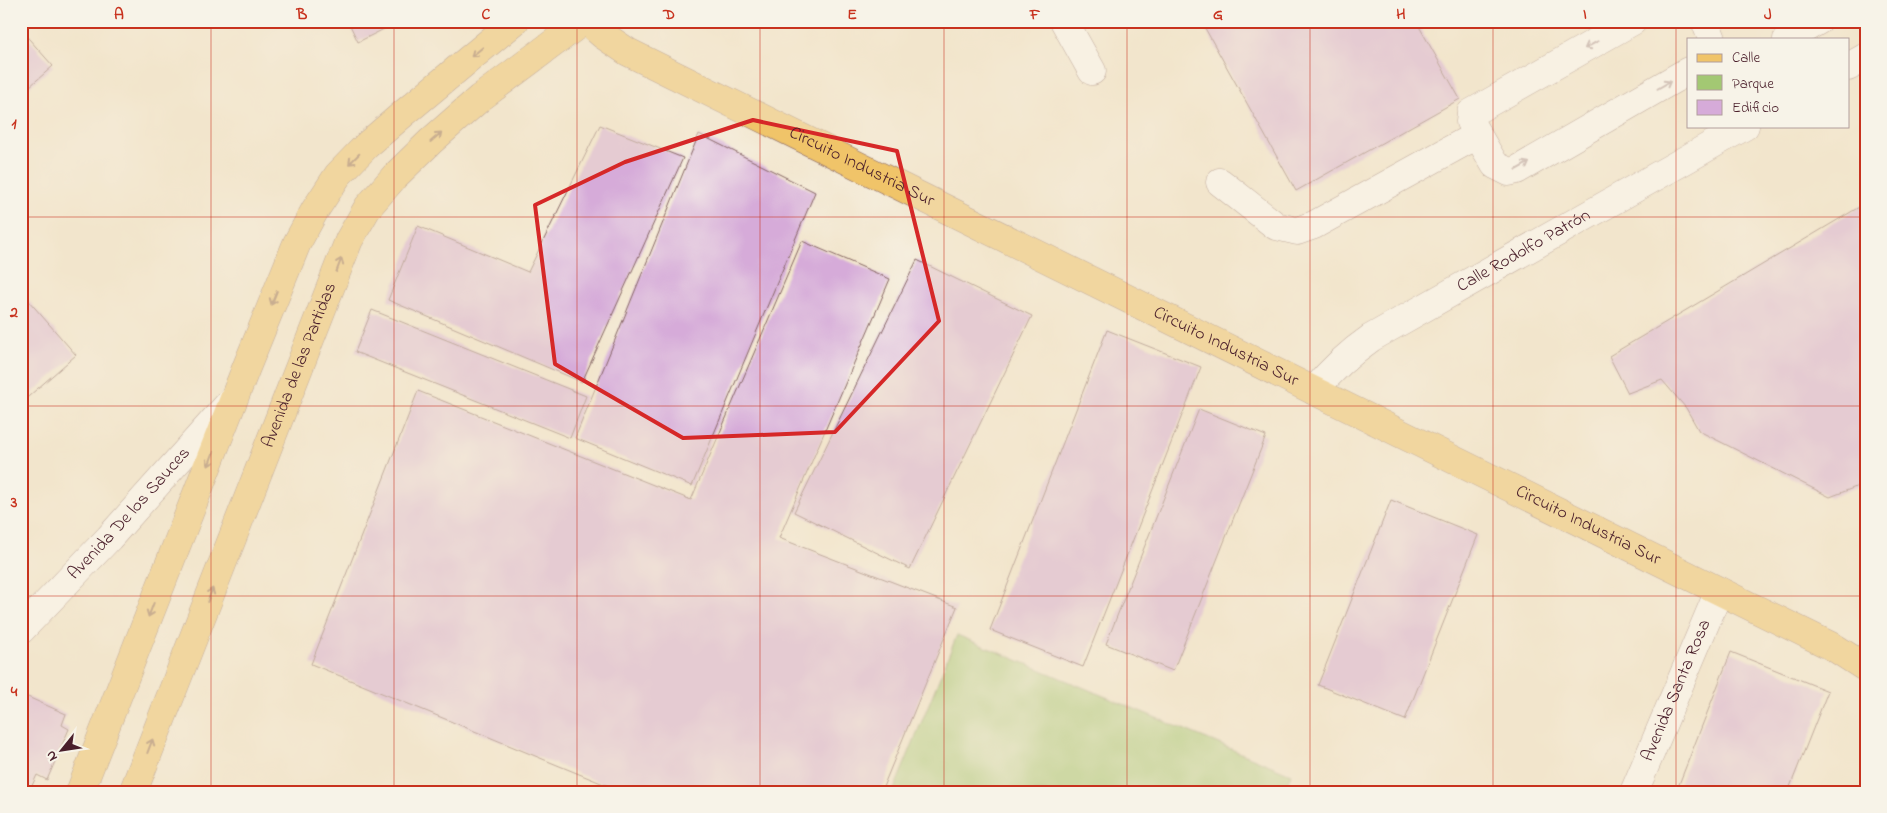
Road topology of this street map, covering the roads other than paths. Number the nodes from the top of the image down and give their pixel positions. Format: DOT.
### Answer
graph roads {
  1 [pos="515,21"];
  2 [pos="583,21"];
  3 [pos="587,21"];
  4 [pos="1064,21"];
  5 [pos="1634,21"];
  6 [pos="1705,21"];
  7 [pos="1780,21"];
  8 [pos="1818,21"];
  9 [pos="1712,38"];
  10 [pos="1787,38"];
  11 [pos="1789,38"];
  12 [pos="1866,57"];
  13 [pos="1850,67"];
  14 [pos="1092,71"];
  15 [pos="1687,72"];
  16 [pos="1741,128"];
  17 [pos="1477,135"];
  18 [pos="1220,182"];
  19 [pos="1314,391"];
  20 [pos="235,397"];
  21 [pos="1719,591"];
  22 [pos="21,630"];
  23 [pos="1866,668"];
  24 [pos="80,792"];
  25 [pos="133,792"];
  26 [pos="1634,792"];
  1 -- 20 [label="main road, one-way"];
  25 -- 2 [label="main road, Avenida de las Partidas, one-way"];
  3 -- 19 [label="main road, Circuito Industria Sur"];
  4 -- 14 [label="street"];
  5 -- 17 [label="street, one-way"];
  6 -- 9 [label="street"];
  7 -- 10 [label="street"];
  8 -- 11 [label="street"];
  12 -- 13 [label="street"];
  17 -- 15 [label="street, one-way"];
  16 -- 19 [label="street, Calle Rodolfo Patrón"];
  17 -- 18 [label="street"];
  19 -- 21 [label="main road, Circuito Industria Sur"];
  20 -- 22 [label="street, Avenida De los Sauces"];
  20 -- 24 [label="main road, one-way"];
  21 -- 23 [label="main road, Circuito Industria Sur"];
  21 -- 26 [label="street, Avenida Santa Rosa"];
}
